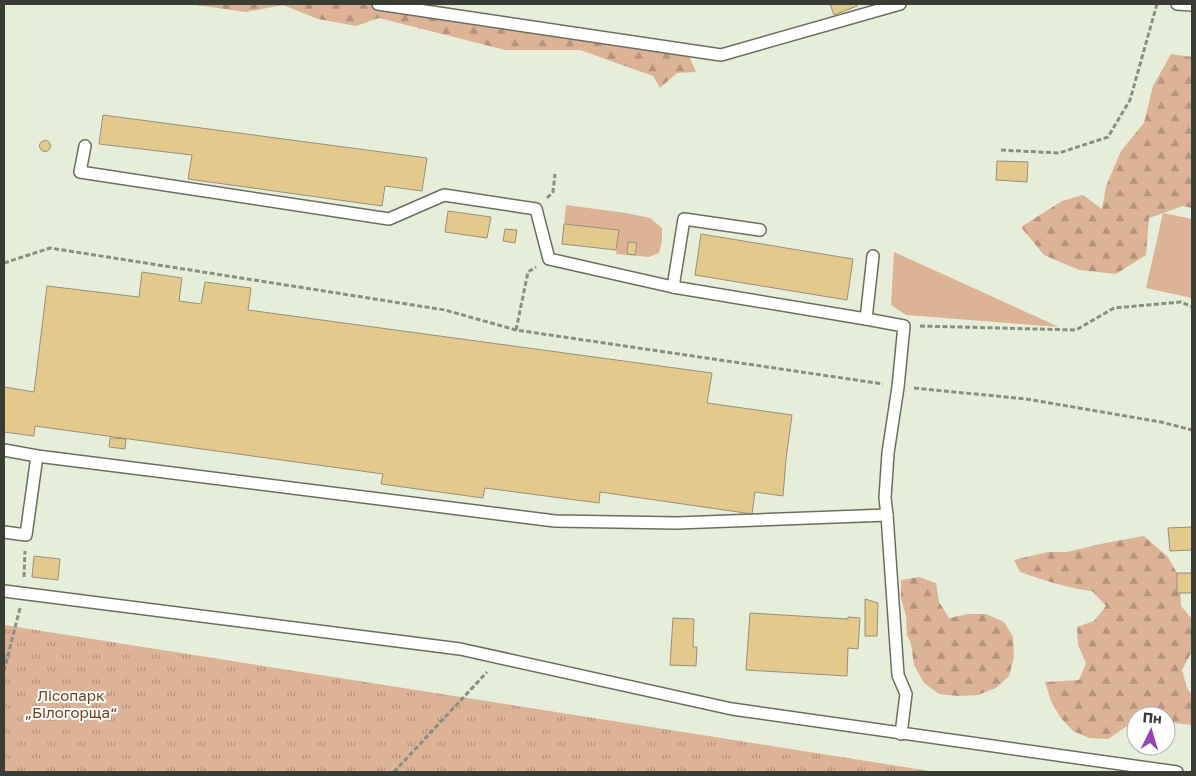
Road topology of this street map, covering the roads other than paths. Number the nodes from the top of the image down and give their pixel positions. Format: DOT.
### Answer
graph roads {
  1 [pos="378,4"];
  2 [pos="900,4"];
  3 [pos="1177,4"];
  4 [pos="1192,5"];
  5 [pos="85,146"];
  6 [pos="760,230"];
  7 [pos="873,256"];
  8 [pos="673,287"];
  9 [pos="866,319"];
  10 [pos="4,450"];
  11 [pos="37,456"];
  12 [pos="887,515"];
  13 [pos="4,532"];
  14 [pos="4,591"];
  15 [pos="901,734"];
  16 [pos="1177,772"];
  1 -- 2 [label="lane"];
  3 -- 4 [label="lane"];
  5 -- 8 [label="lane"];
  6 -- 8 [label="lane"];
  7 -- 9 [label="lane"];
  8 -- 9 [label="lane"];
  9 -- 12 [label="lane"];
  10 -- 11 [label="lane"];
  11 -- 12 [label="lane"];
  11 -- 13 [label="lane"];
  12 -- 15 [label="lane"];
  14 -- 15 [label="lane"];
  15 -- 16 [label="lane"];
}
